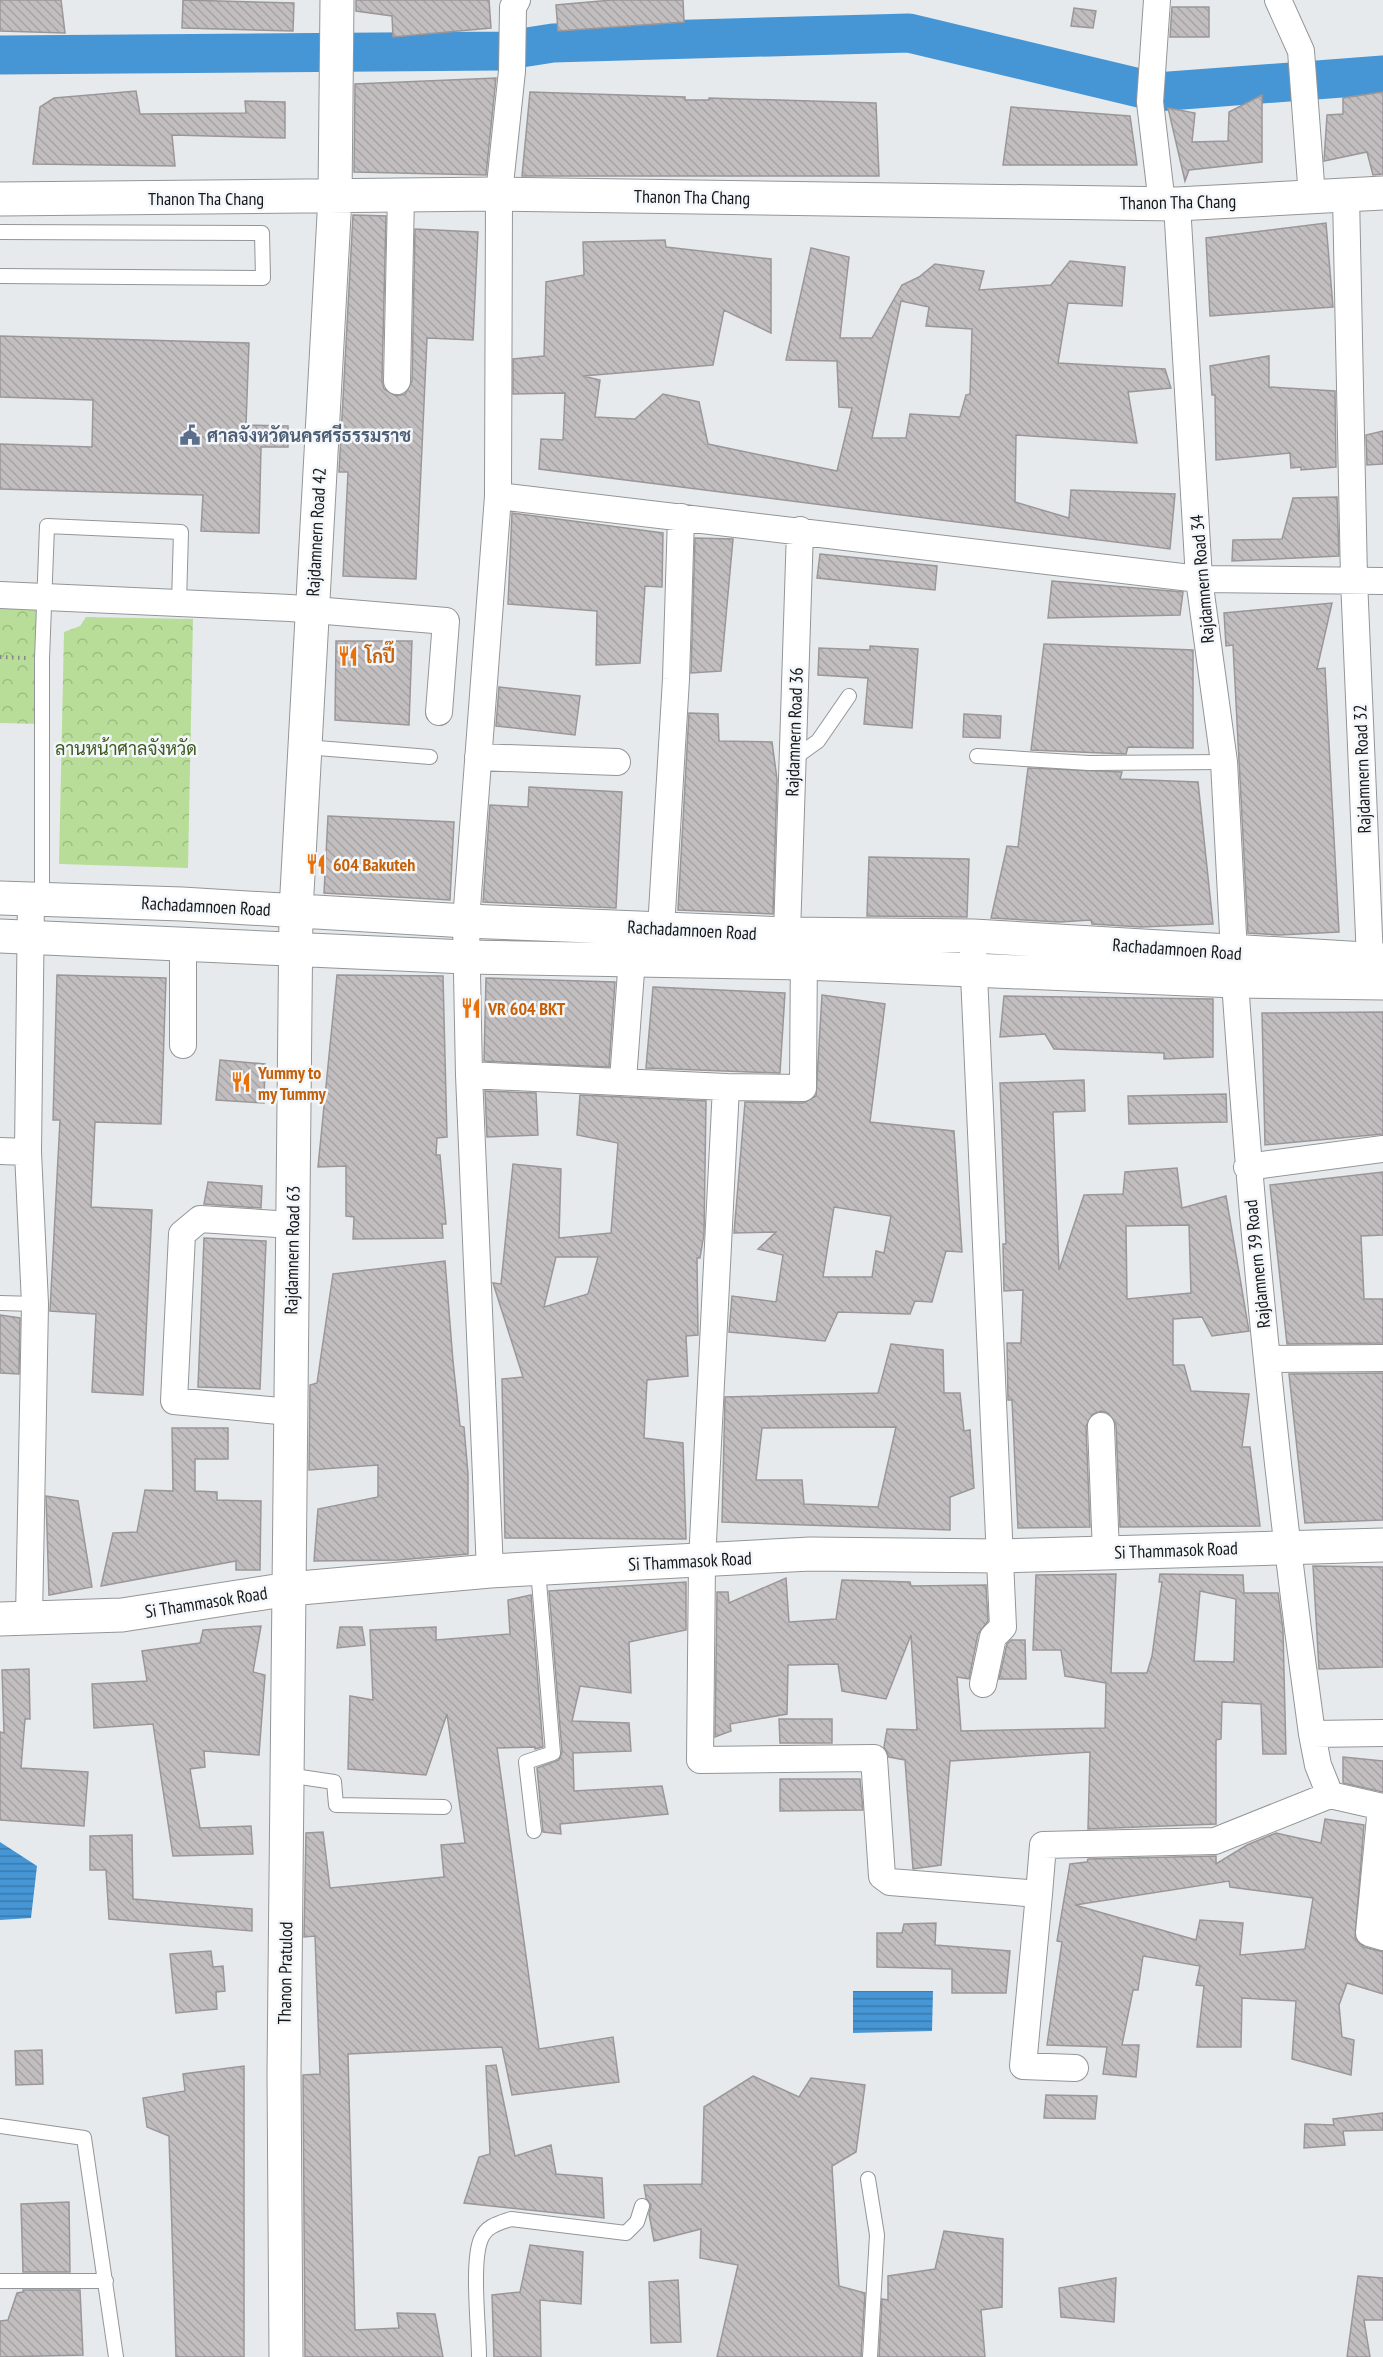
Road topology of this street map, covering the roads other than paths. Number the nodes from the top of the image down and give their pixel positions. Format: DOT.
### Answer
graph roads {
  1 [pos="1157,0"];
  2 [pos="1278,0"];
  3 [pos="336,3"];
  4 [pos="515,4"];
  5 [pos="1383,193"];
  6 [pos="500,194"];
  7 [pos="1346,195"];
  8 [pos="401,196"];
  9 [pos="335,197"];
  10 [pos="1312,197"];
  11 [pos="0,199"];
  12 [pos="1169,204"];
  13 [pos="0,232"];
  14 [pos="0,276"];
  15 [pos="397,381"];
  16 [pos="498,496"];
  17 [pos="681,517"];
  18 [pos="800,530"];
  19 [pos="1199,579"];
  20 [pos="1354,579"];
  21 [pos="1383,581"];
  22 [pos="0,595"];
  23 [pos="44,597"];
  24 [pos="179,603"];
  25 [pos="312,610"];
  26 [pos="849,696"];
  27 [pos="439,712"];
  28 [pos="304,747"];
  29 [pos="977,756"];
  30 [pos="430,757"];
  31 [pos="478,757"];
  32 [pos="793,759"];
  33 [pos="617,762"];
  34 [pos="1224,762"];
  35 [pos="1373,771"];
  36 [pos="24,898"];
  37 [pos="296,911"];
  38 [pos="466,921"];
  39 [pos="662,929"];
  40 [pos="973,936"];
  41 [pos="15,937"];
  42 [pos="798,944"];
  43 [pos="183,945"];
  44 [pos="295,950"];
  45 [pos="466,957"];
  46 [pos="632,958"];
  47 [pos="1235,967"];
  48 [pos="1379,968"];
  49 [pos="974,970"];
  50 [pos="183,1045"];
  51 [pos="469,1075"];
  52 [pos="623,1080"];
  53 [pos="726,1087"];
  54 [pos="1383,1149"];
  55 [pos="0,1151"];
  56 [pos="28,1152"];
  57 [pos="1247,1167"];
  58 [pos="292,1225"];
  59 [pos="0,1303"];
  60 [pos="35,1304"];
  61 [pos="1383,1358"];
  62 [pos="1267,1359"];
  63 [pos="290,1412"];
  64 [pos="1101,1426"];
  65 [pos="1383,1545"];
  66 [pos="1286,1546"];
  67 [pos="1106,1552"];
  68 [pos="999,1556"];
  69 [pos="702,1561"];
  70 [pos="538,1569"];
  71 [pos="490,1571"];
  72 [pos="289,1589"];
  73 [pos="14,1619"];
  74 [pos="983,1684"];
  75 [pos="1383,1733"];
  76 [pos="1312,1734"];
  77 [pos="287,1775"];
  78 [pos="1330,1795"];
  79 [pos="1382,1807"];
  80 [pos="444,1808"];
  81 [pos="534,1832"];
  82 [pos="1040,1894"];
  83 [pos="1383,1937"];
  84 [pos="1075,2068"];
  85 [pos="0,2126"];
  86 [pos="868,2179"];
  87 [pos="642,2206"];
  88 [pos="0,2281"];
  89 [pos="106,2281"];
  90 [pos="116,2357"];
  91 [pos="286,2357"];
  92 [pos="479,2357"];
  93 [pos="870,2357"];
  1 -- 12 [label="street, Rajdamnern Road 34"];
  2 -- 10 [label="street"];
  3 -- 9 [label="street, Rajdamnern Road 42"];
  4 -- 6 [label="street"];
  5 -- 7 [label="street, Thanon Tha Chang"];
  6 -- 8 [label="street, Thanon Tha Chang"];
  6 -- 12 [label="street, Thanon Tha Chang"];
  6 -- 16 [label="street"];
  7 -- 10 [label="street, Thanon Tha Chang"];
  7 -- 20 [label="street, Rajdamnern Road 32"];
  8 -- 9 [label="street, Thanon Tha Chang"];
  8 -- 15 [label="street"];
  9 -- 11 [label="street, Thanon Tha Chang"];
  9 -- 25 [label="street, Rajdamnern Road 42"];
  10 -- 12 [label="street, Thanon Tha Chang"];
  12 -- 19 [label="street, Rajdamnern Road 34"];
  13 -- 14 [label="lane"];
  16 -- 17 [label="street"];
  16 -- 31 [label="street"];
  17 -- 18 [label="street"];
  17 -- 39 [label="street"];
  18 -- 19 [label="street"];
  18 -- 32 [label="street, Rajdamnern Road 36"];
  19 -- 20 [label="street"];
  19 -- 34 [label="street, Rajdamnern Road 34"];
  20 -- 21 [label="street"];
  20 -- 35 [label="street, Rajdamnern Road 32"];
  22 -- 23 [label="street"];
  23 -- 24 [label="street"];
  23 -- 24 [label="lane"];
  23 -- 36 [label="lane"];
  24 -- 25 [label="street"];
  25 -- 27 [label="street"];
  25 -- 28 [label="street, Rajdamnern Road 42"];
  26 -- 32 [label="lane"];
  28 -- 30 [label="lane"];
  28 -- 37 [label="street, Rajdamnern Road 42"];
  29 -- 34 [label="lane"];
  31 -- 33 [label="street"];
  31 -- 38 [label="street"];
  32 -- 42 [label="street, Rajdamnern Road 36"];
  34 -- 47 [label="street, Rajdamnern Road 34"];
  35 -- 48 [label="street, Rajdamnern Road 32"];
  36 -- 37 [label="street, Rachadamnoen Road"];
  36 -- 41 [label="street"];
  37 -- 38 [label="street, Rachadamnoen Road"];
  37 -- 44 [label="street, Rajdamnern Road 63"];
  38 -- 39 [label="street, Rachadamnoen Road"];
  38 -- 45 [label="street"];
  39 -- 42 [label="street, Rachadamnoen Road"];
  40 -- 42 [label="street, Rachadamnoen Road"];
  40 -- 47 [label="street, Rachadamnoen Road"];
  40 -- 49 [label="street"];
  41 -- 43 [label="street, Rachadamnoen Road"];
  41 -- 56 [label="street"];
  42 -- 46 [label="street, Rachadamnoen Road"];
  42 -- 49 [label="street, Rachadamnoen Road"];
  42 -- 53 [label="street, Rajdamnern Road 36"];
  43 -- 44 [label="street, Rachadamnoen Road"];
  43 -- 50 [label="street"];
  44 -- 45 [label="street, Rachadamnoen Road"];
  44 -- 58 [label="street, Rajdamnern Road 63"];
  45 -- 46 [label="street, Rachadamnoen Road"];
  45 -- 51 [label="street"];
  46 -- 52 [label="street"];
  47 -- 48 [label="street, Rachadamnoen Road"];
  47 -- 49 [label="street, Rachadamnoen Road"];
  47 -- 57 [label="street, Rajdamnern 39 Road"];
  49 -- 68 [label="street"];
  51 -- 52 [label="street"];
  51 -- 71 [label="street"];
  52 -- 53 [label="street"];
  53 -- 69 [label="street"];
  54 -- 57 [label="street"];
  55 -- 56 [label="street"];
  56 -- 60 [label="street"];
  57 -- 62 [label="street, Rajdamnern 39 Road"];
  58 -- 63 [label="street, Rajdamnern Road 63"];
  58 -- 63 [label="street"];
  59 -- 60 [label="lane"];
  60 -- 73 [label="street"];
  61 -- 62 [label="street"];
  62 -- 66 [label="street, Rajdamnern 39 Road"];
  63 -- 72 [label="street, Rajdamnern Road 63"];
  64 -- 67 [label="street"];
  65 -- 66 [label="street, Si Thammasok Road"];
  66 -- 67 [label="street, Si Thammasok Road"];
  66 -- 76 [label="street, Rajdamnern 39 Road"];
  67 -- 68 [label="street, Si Thammasok Road"];
  68 -- 69 [label="street, Si Thammasok Road"];
  68 -- 74 [label="street"];
  69 -- 70 [label="street, Si Thammasok Road"];
  69 -- 82 [label="street"];
  70 -- 71 [label="street, Si Thammasok Road"];
  70 -- 81 [label="lane"];
  71 -- 72 [label="street, Si Thammasok Road"];
  72 -- 73 [label="street, Si Thammasok Road"];
  72 -- 77 [label="street, Thanon Pratulod"];
  75 -- 76 [label="street"];
  76 -- 78 [label="street, Rajdamnern 39 Road"];
  77 -- 80 [label="lane"];
  77 -- 91 [label="street, Thanon Pratulod"];
  78 -- 79 [label="street"];
  78 -- 82 [label="street"];
  79 -- 83 [label="street"];
  82 -- 84 [label="street"];
  85 -- 89 [label="lane"];
  86 -- 93 [label="lane"];
  87 -- 92 [label="lane"];
  88 -- 89 [label="lane"];
  89 -- 90 [label="lane"];
}
